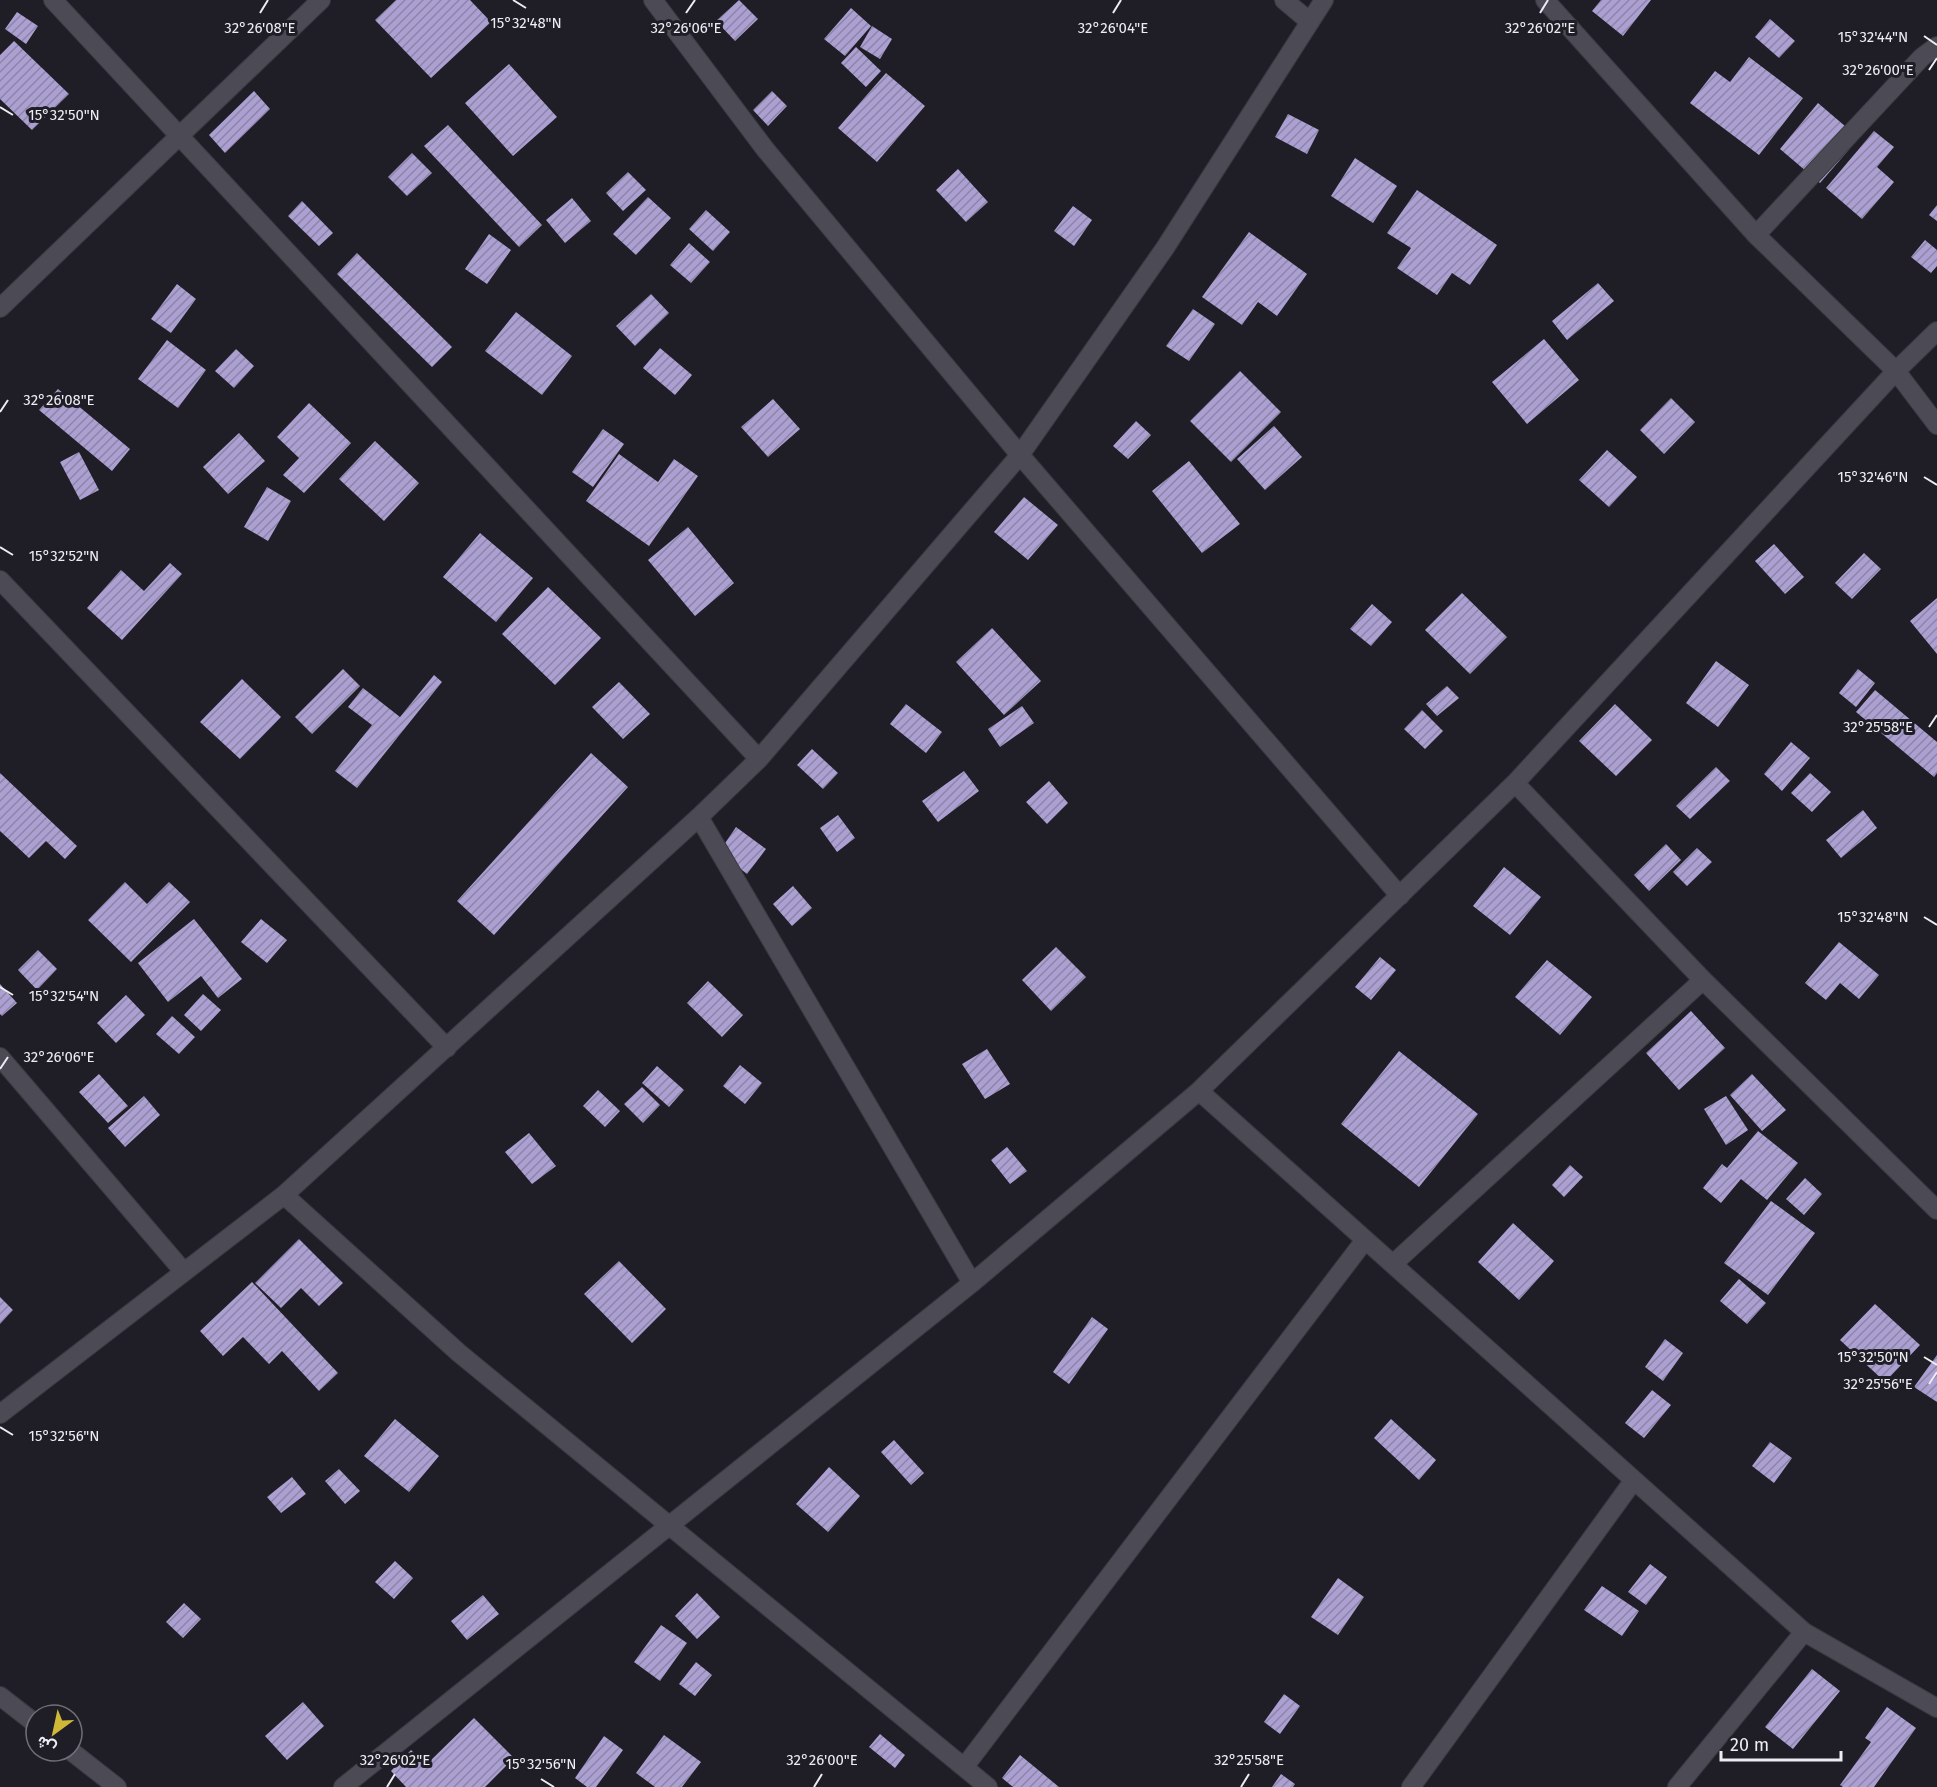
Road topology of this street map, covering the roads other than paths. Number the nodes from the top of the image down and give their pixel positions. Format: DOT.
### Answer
graph roads {
  1 [pos="53,0"];
  2 [pos="321,0"];
  3 [pos="653,0"];
  4 [pos="1284,0"];
  5 [pos="1324,0"];
  6 [pos="1545,0"];
  7 [pos="1309,21"];
  8 [pos="1937,46"];
  9 [pos="180,138"];
  10 [pos="1756,234"];
  11 [pos="0,308"];
  12 [pos="1937,331"];
  13 [pos="1896,371"];
  14 [pos="1937,425"];
  15 [pos="1020,455"];
  16 [pos="0,580"];
  17 [pos="759,759"];
  18 [pos="1515,783"];
  19 [pos="699,817"];
  20 [pos="1400,896"];
  21 [pos="1703,981"];
  22 [pos="447,1048"];
  23 [pos="0,1056"];
  24 [pos="1199,1091"];
  25 [pos="284,1195"];
  26 [pos="1937,1210"];
  27 [pos="1365,1240"];
  28 [pos="1393,1264"];
  29 [pos="184,1272"];
  30 [pos="972,1283"];
  31 [pos="0,1414"];
  32 [pos="1634,1479"];
  33 [pos="666,1525"];
  34 [pos="1804,1632"];
  35 [pos="0,1696"];
  36 [pos="1937,1708"];
  37 [pos="24,1715"];
  38 [pos="84,1761"];
  39 [pos="965,1766"];
  40 [pos="117,1787"];
  41 [pos="343,1787"];
  42 [pos="988,1787"];
  43 [pos="1411,1787"];
  44 [pos="1677,1787"];
  1 -- 9 [label="street"];
  2 -- 9 [label="street"];
  3 -- 15 [label="street"];
  4 -- 7 [label="street"];
  5 -- 7 [label="street"];
  6 -- 10 [label="street"];
  7 -- 15 [label="street"];
  8 -- 10 [label="street"];
  9 -- 11 [label="street"];
  9 -- 17 [label="street"];
  10 -- 13 [label="street"];
  12 -- 13 [label="street"];
  13 -- 14 [label="street"];
  13 -- 18 [label="street"];
  15 -- 17 [label="street"];
  15 -- 20 [label="street"];
  16 -- 22 [label="street"];
  17 -- 19 [label="street"];
  18 -- 20 [label="street"];
  18 -- 21 [label="street"];
  19 -- 22 [label="street"];
  19 -- 30 [label="street"];
  20 -- 24 [label="street"];
  21 -- 26 [label="street"];
  21 -- 28 [label="street"];
  22 -- 25 [label="street"];
  23 -- 29 [label="street"];
  24 -- 27 [label="street"];
  24 -- 30 [label="street"];
  25 -- 29 [label="street"];
  25 -- 33 [label="street"];
  27 -- 28 [label="street"];
  27 -- 39 [label="street"];
  28 -- 32 [label="street"];
  29 -- 31 [label="street"];
  30 -- 33 [label="street"];
  32 -- 34 [label="street"];
  32 -- 43 [label="street"];
  33 -- 39 [label="street"];
  33 -- 41 [label="street"];
  34 -- 36 [label="street"];
  34 -- 44 [label="street"];
  35 -- 37 [label="street"];
  38 -- 40 [label="street"];
  39 -- 42 [label="street"];
}
